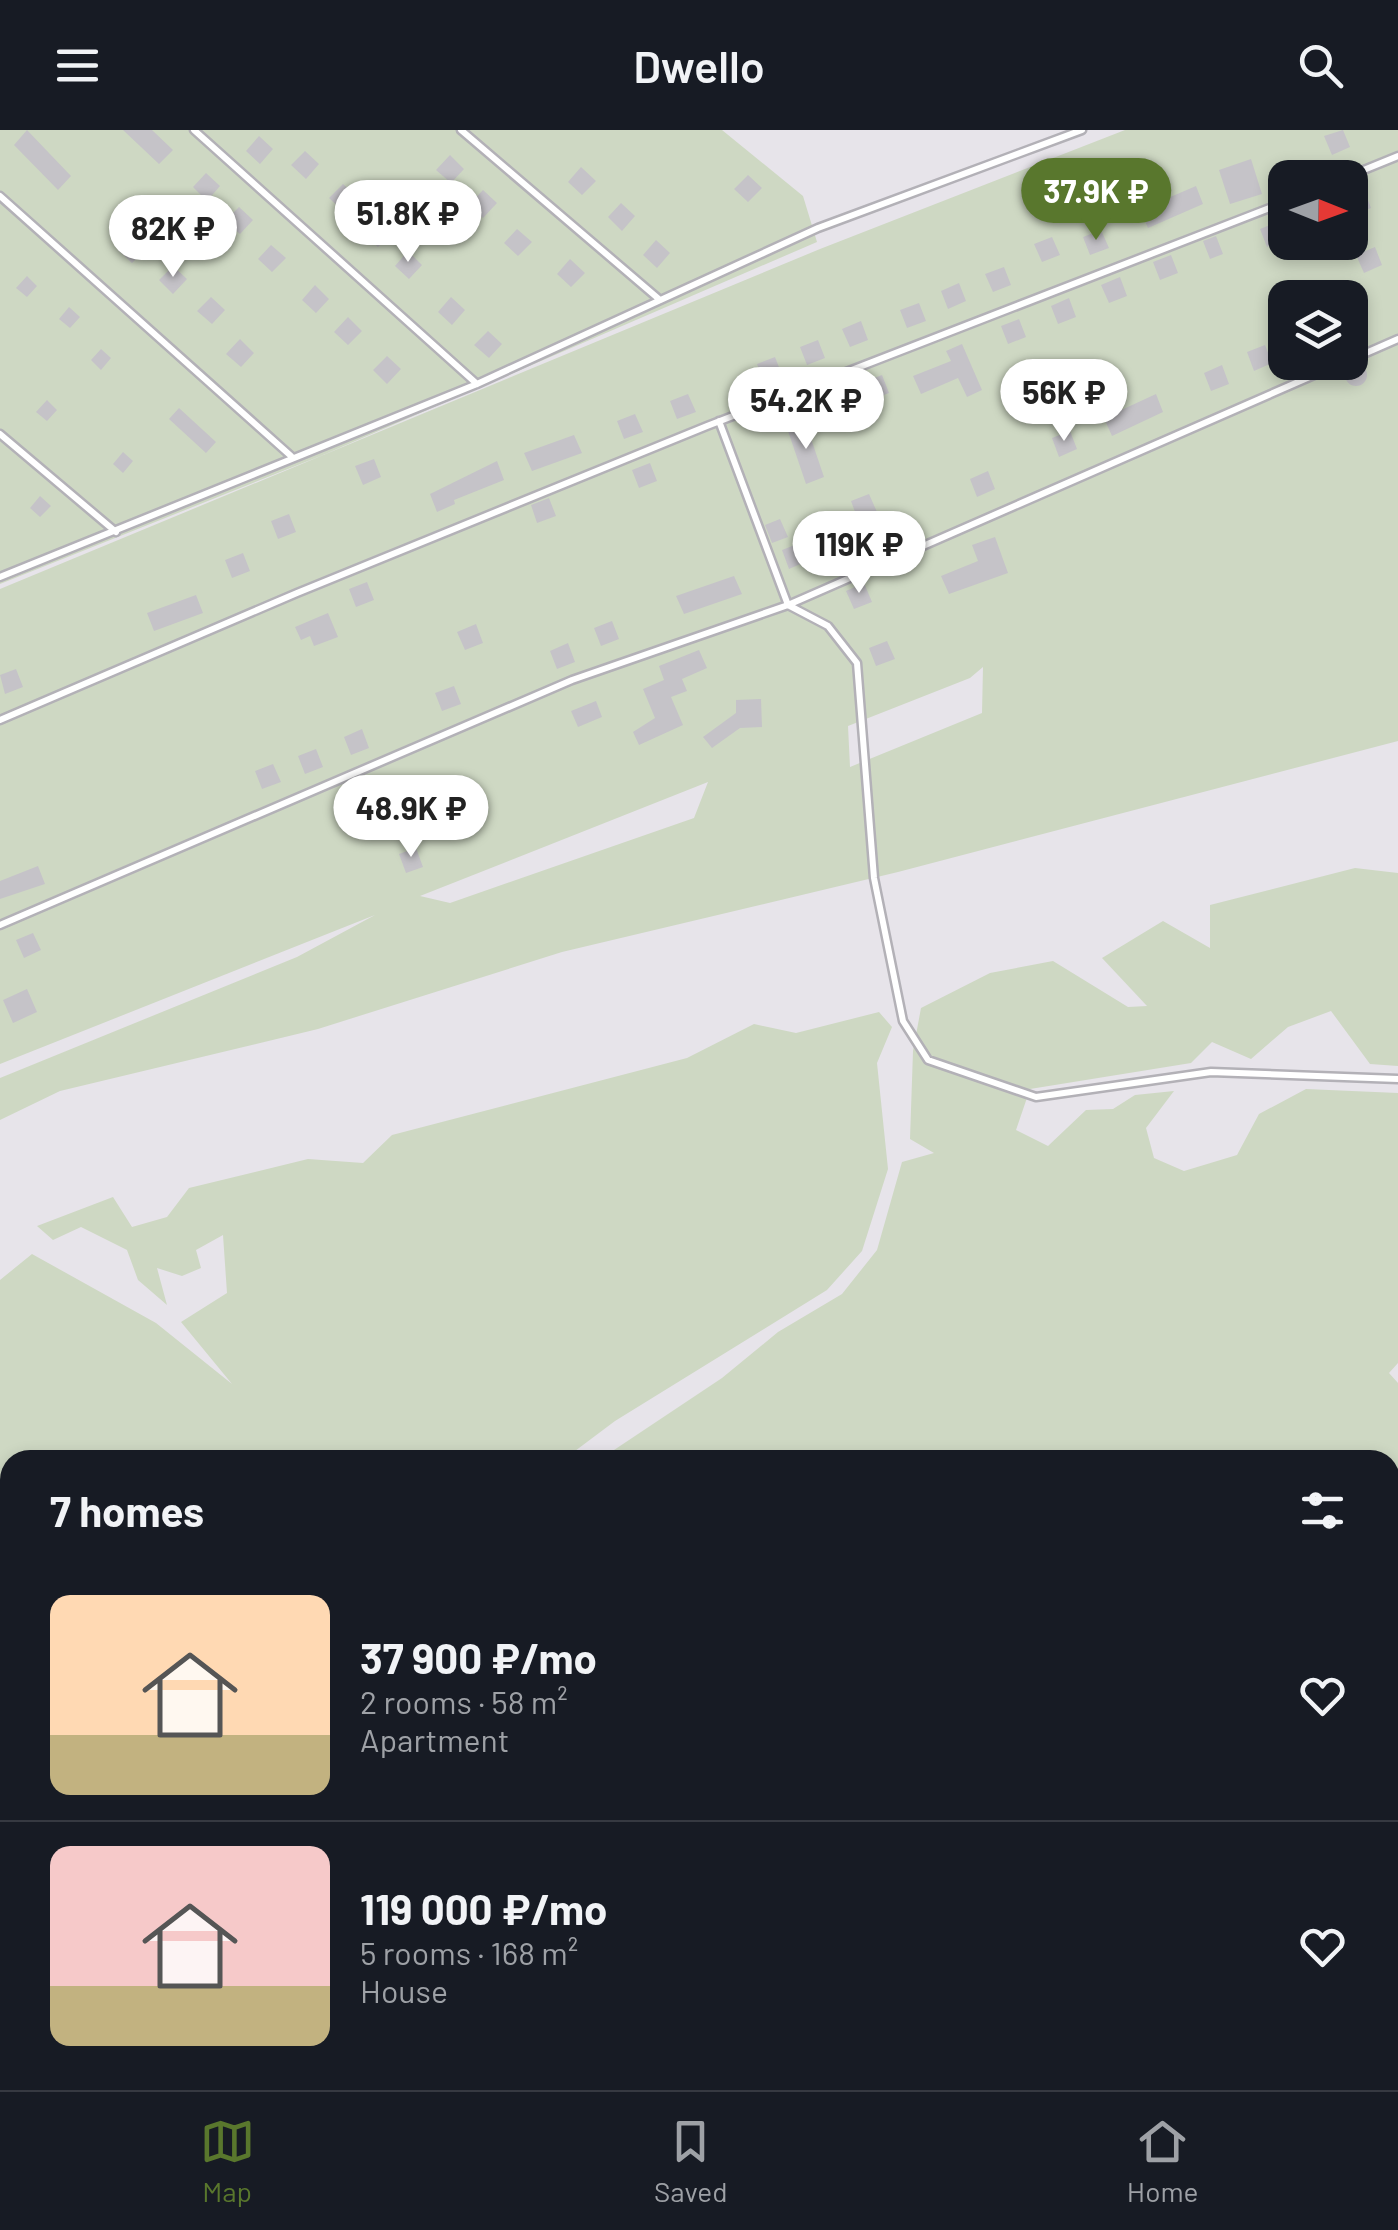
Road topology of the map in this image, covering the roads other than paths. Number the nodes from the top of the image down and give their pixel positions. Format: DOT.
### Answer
graph roads {
  1 [pos="194,130"];
  2 [pos="460,130"];
  3 [pos="1082,130"];
  4 [pos="1398,156"];
  5 [pos="1368,168"];
  6 [pos="0,196"];
  7 [pos="1268,209"];
  8 [pos="660,300"];
  9 [pos="1398,339"];
  10 [pos="1368,352"];
  11 [pos="1303,380"];
  12 [pos="478,384"];
  13 [pos="719,421"];
  14 [pos="0,434"];
  15 [pos="291,456"];
  16 [pos="116,532"];
  17 [pos="0,578"];
  18 [pos="788,605"];
  19 [pos="0,720"];
  20 [pos="0,925"];
  21 [pos="1398,1079"];
  1 -- 12 [label="lane"];
  2 -- 8 [label="lane"];
  3 -- 8 [label="lane"];
  4 -- 5 [label="lane"];
  6 -- 15 [label="lane"];
  7 -- 13 [label="lane"];
  8 -- 12 [label="lane"];
  9 -- 10 [label="lane"];
  11 -- 18 [label="lane"];
  12 -- 15 [label="lane"];
  13 -- 18 [label="lane"];
  13 -- 19 [label="lane"];
  14 -- 16 [label="lane"];
  15 -- 16 [label="lane"];
  16 -- 17 [label="lane"];
  18 -- 20 [label="lane"];
  18 -- 21 [label="lane"];
}
